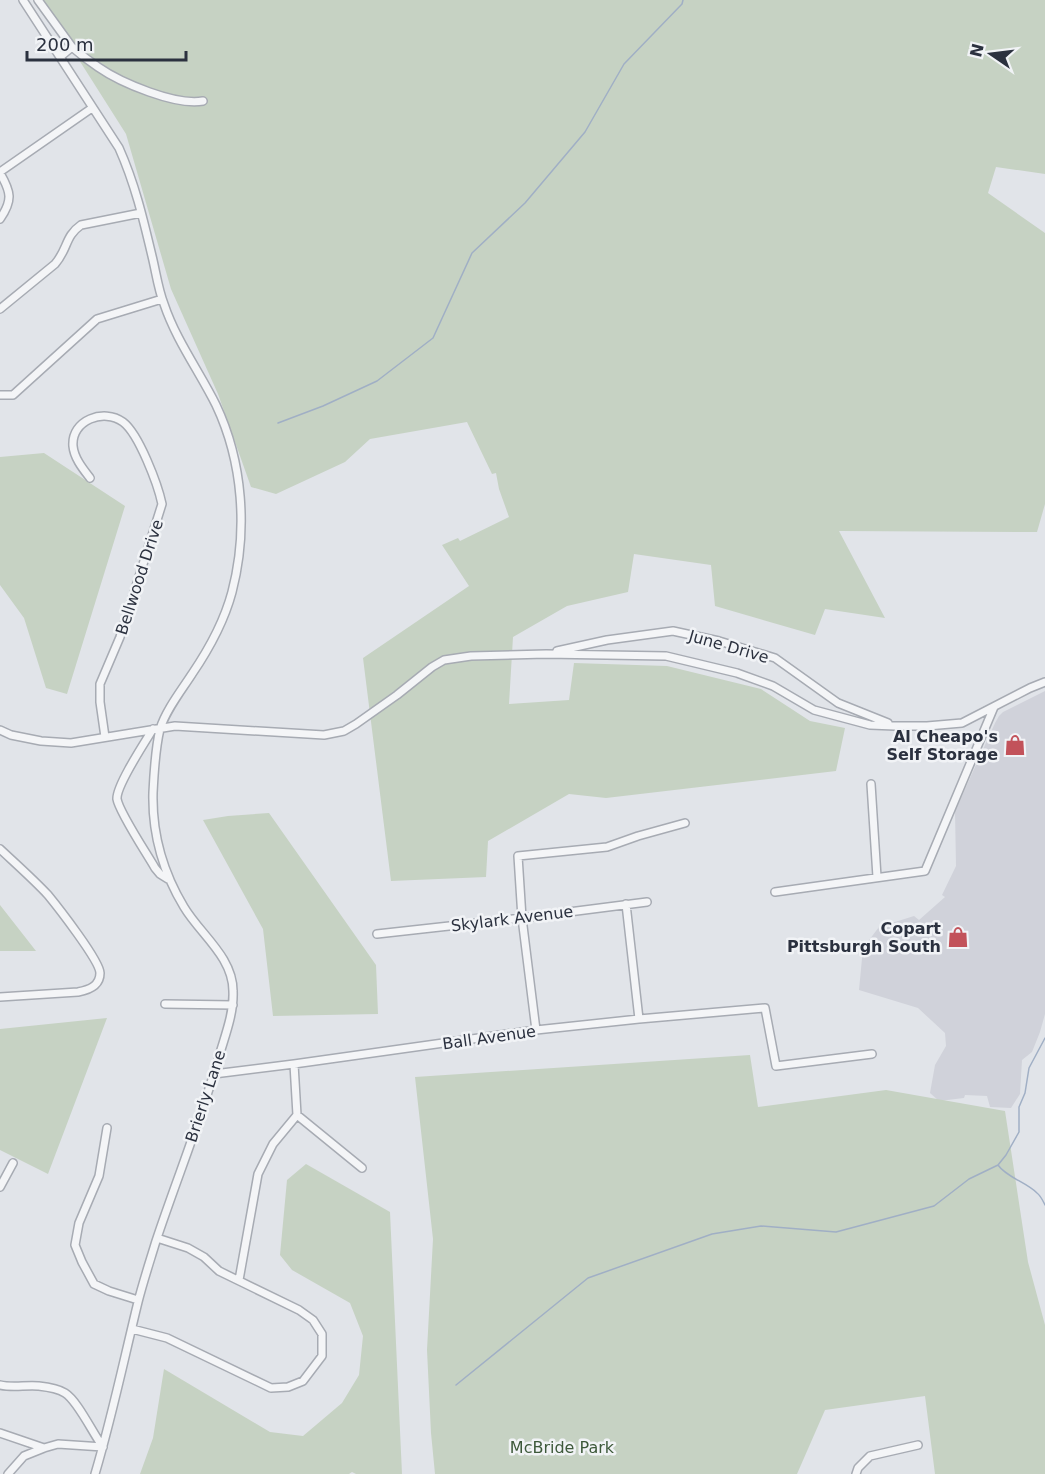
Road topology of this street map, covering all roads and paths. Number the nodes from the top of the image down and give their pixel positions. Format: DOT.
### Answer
graph roads {
  1 [pos="24,0"];
  2 [pos="38,0"];
  3 [pos="72,47"];
  4 [pos="60,57"];
  5 [pos="203,101"];
  6 [pos="92,108"];
  7 [pos="0,173"];
  8 [pos="141,213"];
  9 [pos="0,219"];
  10 [pos="162,299"];
  11 [pos="0,309"];
  12 [pos="0,396"];
  13 [pos="90,478"];
  14 [pos="546,654"];
  15 [pos="1045,682"];
  16 [pos="994,707"];
  17 [pos="895,726"];
  18 [pos="0,729"];
  19 [pos="157,729"];
  20 [pos="105,737"];
  21 [pos="871,784"];
  22 [pos="685,823"];
  23 [pos="0,849"];
  24 [pos="877,877"];
  25 [pos="170,881"];
  26 [pos="775,892"];
  27 [pos="647,902"];
  28 [pos="626,904"];
  29 [pos="522,918"];
  30 [pos="377,934"];
  31 [pos="0,997"];
  32 [pos="165,1004"];
  33 [pos="233,1005"];
  34 [pos="639,1019"];
  35 [pos="536,1030"];
  36 [pos="872,1054"];
  37 [pos="294,1064"];
  38 [pos="214,1074"];
  39 [pos="297,1115"];
  40 [pos="107,1128"];
  41 [pos="13,1163"];
  42 [pos="362,1168"];
  43 [pos="0,1187"];
  44 [pos="157,1238"];
  45 [pos="239,1280"];
  46 [pos="138,1300"];
  47 [pos="132,1329"];
  48 [pos="0,1385"];
  49 [pos="0,1433"];
  50 [pos="918,1445"];
  51 [pos="103,1447"];
  52 [pos="44,1448"];
  53 [pos="8,1474"];
  54 [pos="95,1474"];
  55 [pos="856,1474"];
  1 -- 4 [label="street"];
  2 -- 3 [label="street"];
  3 -- 4 [label="street"];
  3 -- 5 [label="street"];
  4 -- 6 [label="street"];
  6 -- 7 [label="street"];
  6 -- 8 [label="street"];
  7 -- 9 [label="street"];
  8 -- 10 [label="street"];
  8 -- 11 [label="street"];
  10 -- 12 [label="street"];
  10 -- 19 [label="street"];
  13 -- 20 [label="street, Bellwood Drive"];
  14 -- 17 [label="street"];
  14 -- 17 [label="street, June Drive"];
  14 -- 19 [label="street"];
  15 -- 16 [label="street"];
  16 -- 17 [label="street"];
  16 -- 24 [label="street"];
  18 -- 20 [label="street"];
  19 -- 20 [label="street"];
  19 -- 25 [label="street, Brierly Lane"];
  19 -- 25 [label="street"];
  21 -- 24 [label="street"];
  22 -- 29 [label="street"];
  23 -- 31 [label="street"];
  24 -- 26 [label="street"];
  25 -- 33 [label="street, Brierly Lane"];
  27 -- 28 [label="street, Skylark Avenue"];
  28 -- 29 [label="street, Skylark Avenue"];
  28 -- 34 [label="street"];
  29 -- 30 [label="street, Skylark Avenue"];
  29 -- 35 [label="street"];
  32 -- 33 [label="street"];
  33 -- 38 [label="street, Brierly Lane"];
  34 -- 35 [label="street, Ball Avenue"];
  34 -- 36 [label="street, Ball Avenue"];
  35 -- 37 [label="street, Ball Avenue"];
  37 -- 38 [label="street, Ball Avenue"];
  37 -- 39 [label="street"];
  38 -- 44 [label="street, Brierly Lane"];
  39 -- 42 [label="street"];
  39 -- 45 [label="street"];
  40 -- 46 [label="street"];
  41 -- 43 [label="street"];
  44 -- 45 [label="street"];
  44 -- 46 [label="street, Brierly Lane"];
  45 -- 47 [label="street"];
  46 -- 47 [label="street, Brierly Lane"];
  47 -- 51 [label="street, Brierly Lane"];
  48 -- 51 [label="street"];
  49 -- 52 [label="street"];
  50 -- 55 [label="street"];
  51 -- 52 [label="street"];
  51 -- 54 [label="street, Brierly Lane"];
  52 -- 53 [label="street"];
}
